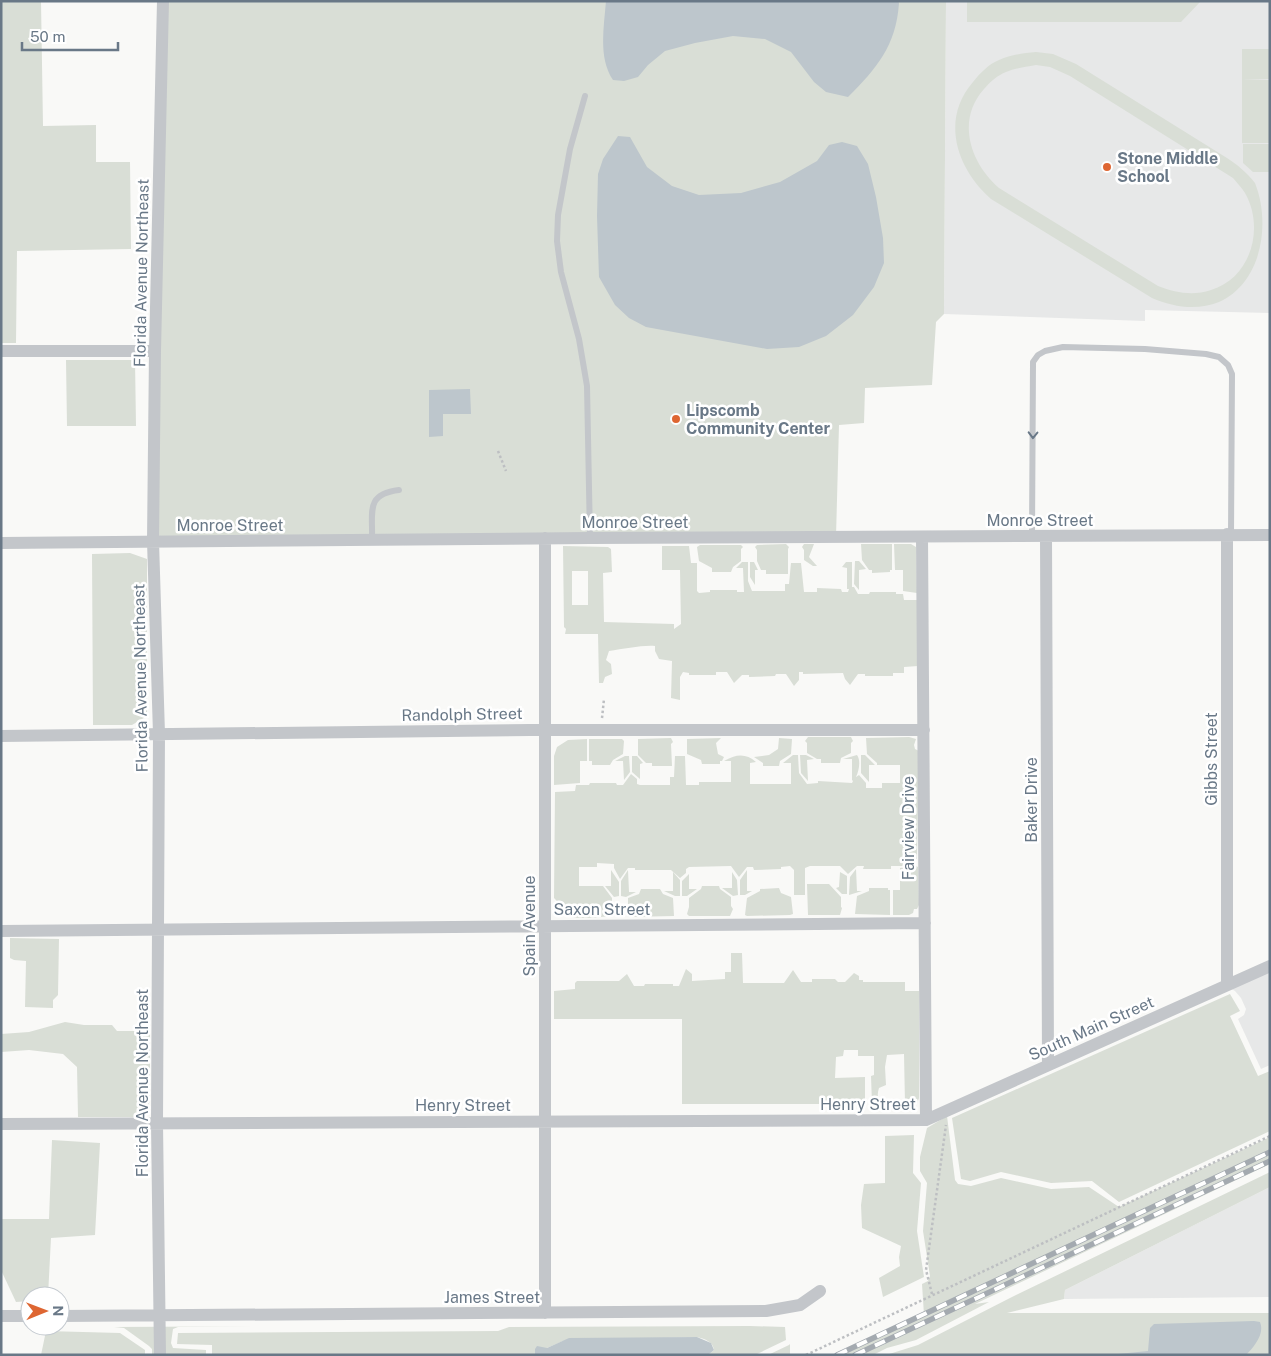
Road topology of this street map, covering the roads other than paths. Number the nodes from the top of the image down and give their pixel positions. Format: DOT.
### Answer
graph roads {
  1 [pos="163,1"];
  2 [pos="585,96"];
  3 [pos="1,351"];
  4 [pos="155,351"];
  5 [pos="399,490"];
  6 [pos="1229,534"];
  7 [pos="1270,535"];
  8 [pos="922,536"];
  9 [pos="1032,536"];
  10 [pos="1046,536"];
  11 [pos="545,538"];
  12 [pos="590,538"];
  13 [pos="372,540"];
  14 [pos="153,542"];
  15 [pos="1,543"];
  16 [pos="545,730"];
  17 [pos="924,730"];
  18 [pos="159,734"];
  19 [pos="1,736"];
  20 [pos="924,924"];
  21 [pos="545,926"];
  22 [pos="159,930"];
  23 [pos="1,931"];
  24 [pos="1270,966"];
  25 [pos="1227,985"];
  26 [pos="1048,1065"];
  27 [pos="926,1120"];
  28 [pos="545,1121"];
  29 [pos="157,1123"];
  30 [pos="1,1124"];
  31 [pos="820,1291"];
  32 [pos="545,1313"];
  33 [pos="1,1316"];
  34 [pos="20,1316"];
  35 [pos="70,1316"];
  36 [pos="160,1316"];
  37 [pos="160,1355"];
  1 -- 4 [label="street, Florida Avenue Northeast"];
  2 -- 12 [label="lane"];
  3 -- 4 [label="street"];
  4 -- 14 [label="street, Florida Avenue Northeast"];
  5 -- 13 [label="lane"];
  6 -- 7 [label="street, Monroe Street"];
  6 -- 9 [label="lane, one-way"];
  6 -- 10 [label="street, Monroe Street"];
  6 -- 25 [label="street, Gibbs Street"];
  8 -- 9 [label="street, Monroe Street"];
  8 -- 12 [label="street, Monroe Street"];
  8 -- 17 [label="street, Fairview Drive"];
  9 -- 10 [label="street, Monroe Street"];
  10 -- 26 [label="street, Baker Drive"];
  11 -- 12 [label="street, Monroe Street"];
  11 -- 13 [label="street, Monroe Street"];
  11 -- 16 [label="street, Spain Avenue"];
  13 -- 14 [label="street, Monroe Street"];
  14 -- 15 [label="street, Monroe Street"];
  14 -- 18 [label="street, Florida Avenue Northeast"];
  16 -- 17 [label="street, Randolph Street"];
  16 -- 18 [label="street, Randolph Street"];
  16 -- 21 [label="street, Spain Avenue"];
  17 -- 20 [label="street, Fairview Drive"];
  18 -- 19 [label="street, Randolph Street"];
  18 -- 22 [label="street, Florida Avenue Northeast"];
  20 -- 21 [label="street, Saxon Street"];
  20 -- 27 [label="street, Fairview Drive"];
  21 -- 22 [label="street, Saxon Street"];
  21 -- 28 [label="street, Spain Avenue"];
  22 -- 23 [label="street, Saxon Street"];
  22 -- 29 [label="street, Florida Avenue Northeast"];
  24 -- 25 [label="street, South Main Street"];
  25 -- 26 [label="street, South Main Street"];
  26 -- 27 [label="street, South Main Street"];
  27 -- 28 [label="street, Henry Street"];
  28 -- 29 [label="street, Henry Street"];
  28 -- 32 [label="street, Spain Avenue"];
  29 -- 30 [label="street, Henry Street"];
  29 -- 36 [label="street, Florida Avenue Northeast"];
  31 -- 32 [label="street, James Street"];
  32 -- 36 [label="street, James Street"];
  33 -- 34 [label="street"];
  35 -- 36 [label="street, James Street"];
  36 -- 37 [label="street, Florida Avenue Northeast"];
}
